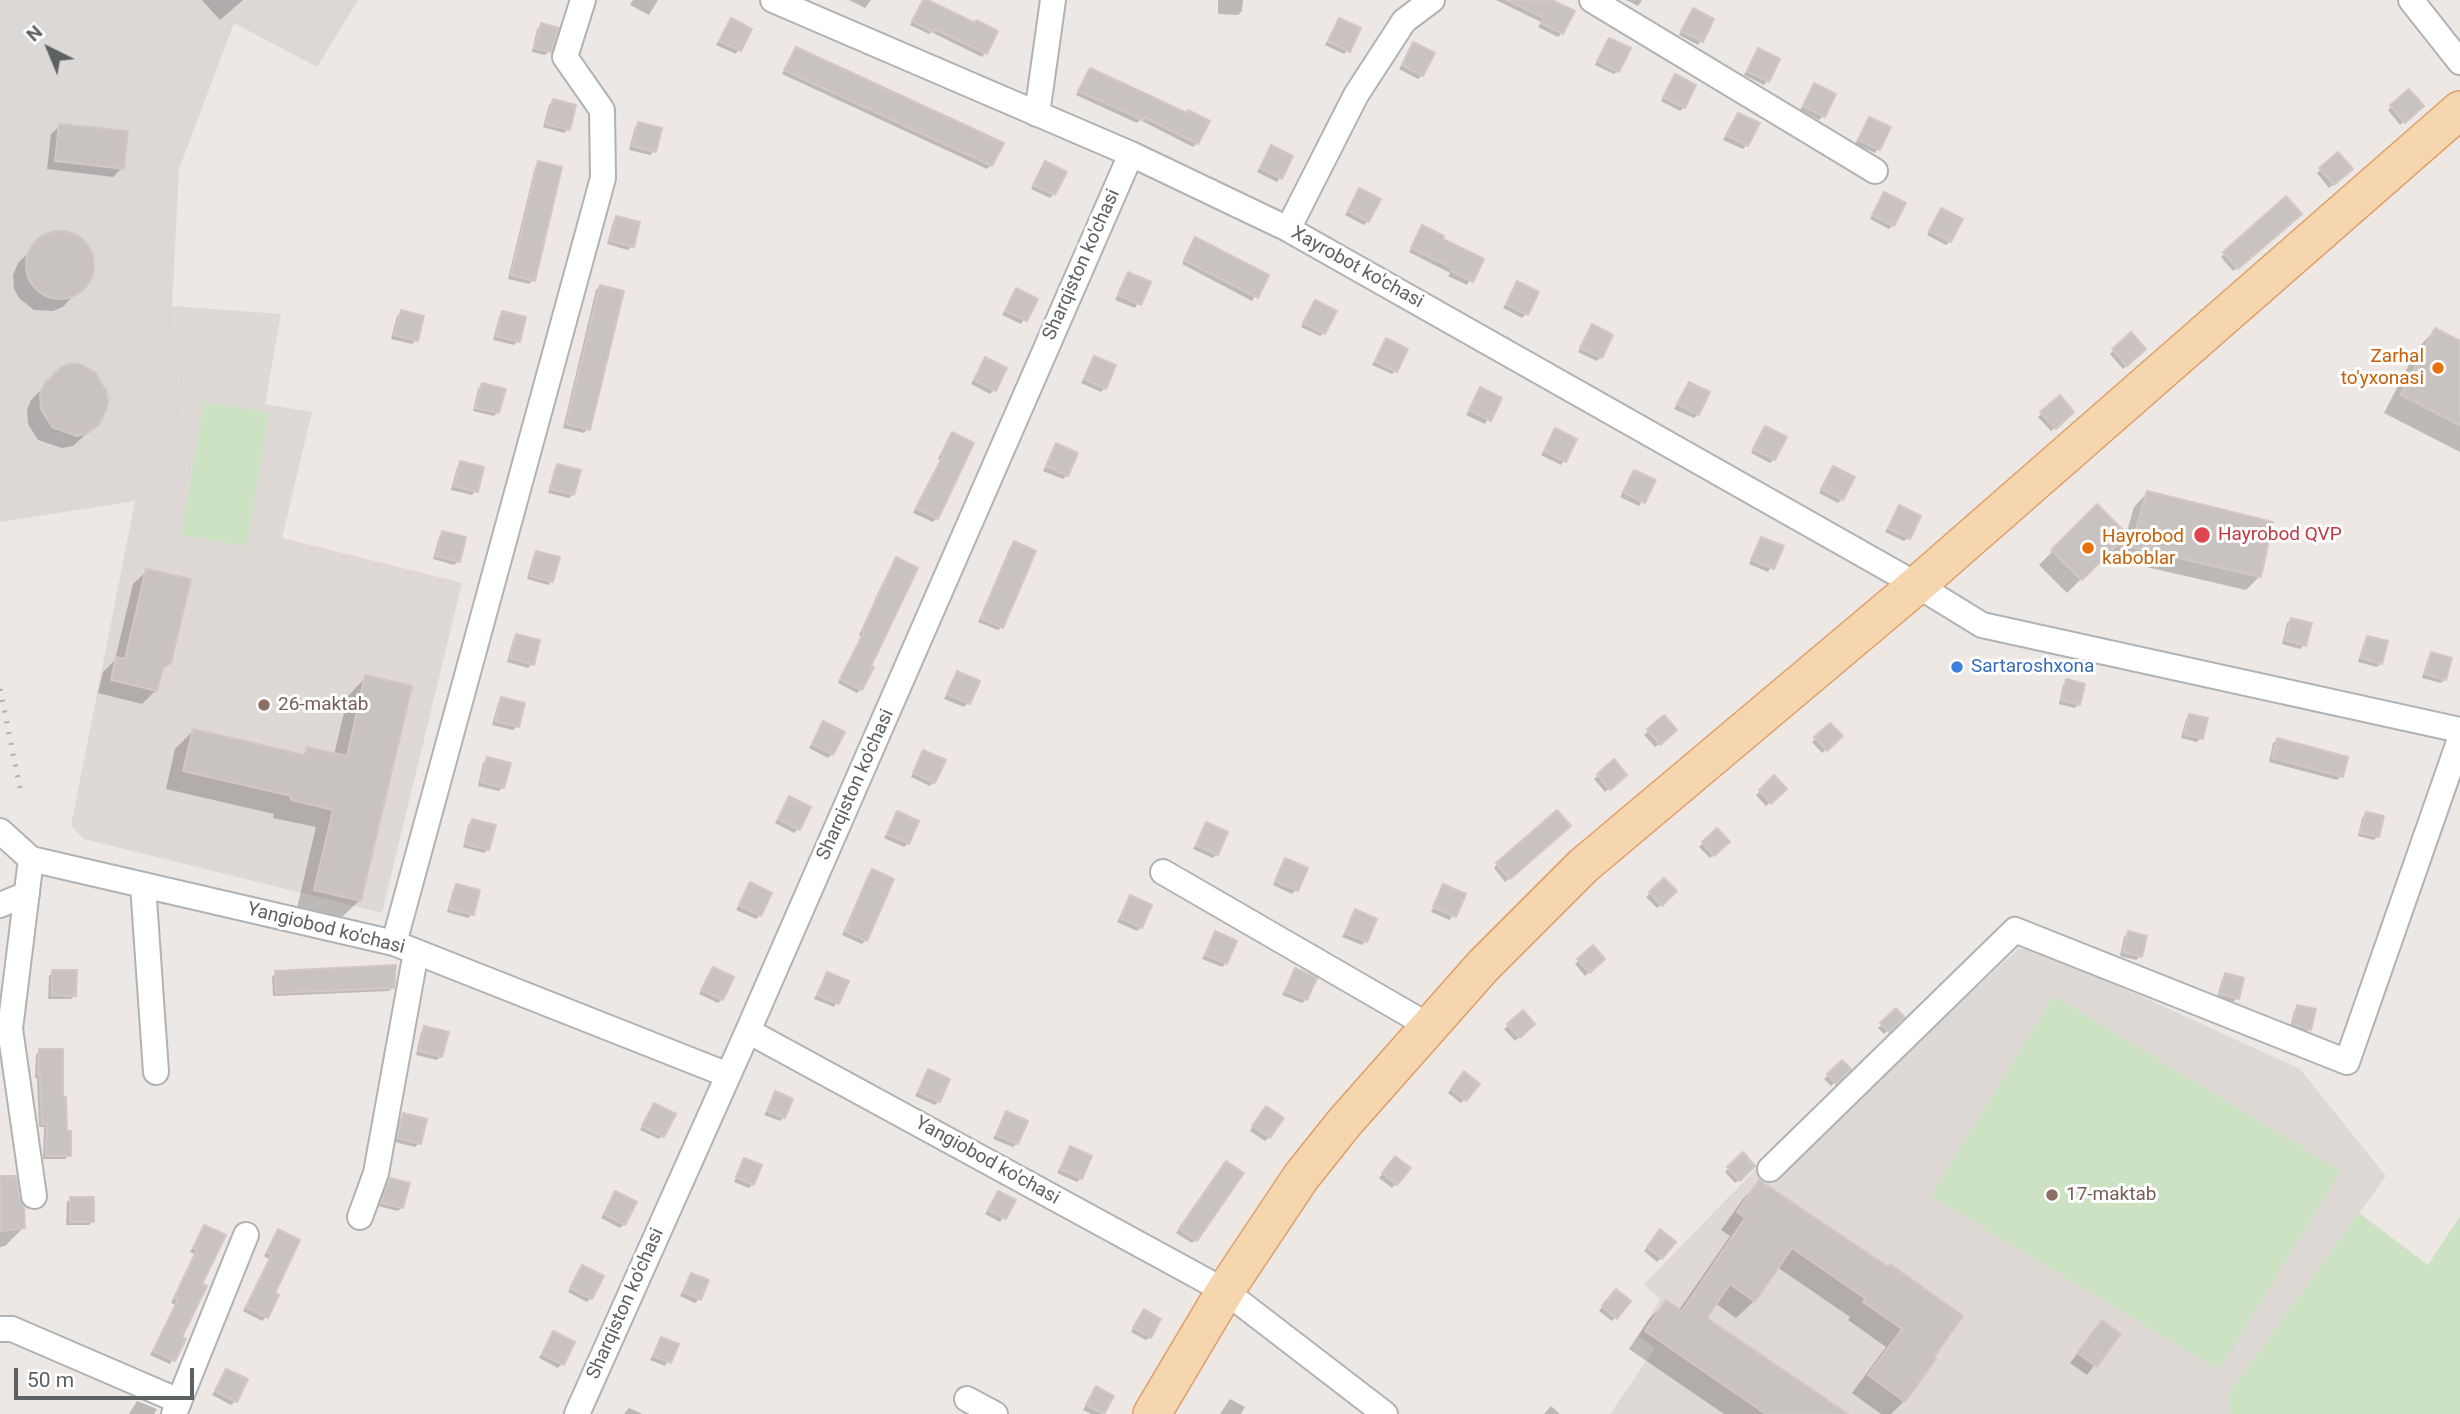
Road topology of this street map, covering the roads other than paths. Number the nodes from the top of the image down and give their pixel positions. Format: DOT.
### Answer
graph roads {
  1 [pos="583,0"];
  2 [pos="773,0"];
  3 [pos="1053,0"];
  4 [pos="1432,0"];
  5 [pos="1592,0"];
  6 [pos="2412,0"];
  7 [pos="2460,62"];
  8 [pos="2460,110"];
  9 [pos="1037,114"];
  10 [pos="1130,154"];
  11 [pos="1875,171"];
  12 [pos="1288,229"];
  13 [pos="1917,585"];
  14 [pos="2460,730"];
  15 [pos="2460,739"];
  16 [pos="0,831"];
  17 [pos="32,859"];
  18 [pos="1163,872"];
  19 [pos="143,885"];
  20 [pos="27,894"];
  21 [pos="0,905"];
  22 [pos="405,948"];
  23 [pos="1429,1026"];
  24 [pos="748,1031"];
  25 [pos="156,1072"];
  26 [pos="728,1075"];
  27 [pos="1770,1169"];
  28 [pos="34,1196"];
  29 [pos="360,1217"];
  30 [pos="246,1236"];
  31 [pos="1225,1290"];
  32 [pos="0,1329"];
  33 [pos="967,1399"];
  34 [pos="176,1407"];
  35 [pos="577,1414"];
  36 [pos="995,1414"];
  37 [pos="1152,1414"];
  38 [pos="1385,1414"];
  1 -- 22 [label="street"];
  2 -- 9 [label="street, Xayrobot ko'chasi"];
  3 -- 9 [label="street"];
  4 -- 12 [label="street"];
  5 -- 11 [label="street"];
  6 -- 7 [label="street"];
  8 -- 13 [label="main road"];
  9 -- 10 [label="street, Xayrobot ko'chasi"];
  10 -- 12 [label="street, Xayrobot ko'chasi"];
  10 -- 24 [label="street, Sharqiston ko'chasi"];
  12 -- 13 [label="street, Xayrobot ko'chasi"];
  13 -- 14 [label="street, Xayrobot ko'chasi"];
  13 -- 23 [label="main road"];
  15 -- 27 [label="street"];
  16 -- 17 [label="street, Yangiobod ko'chasi"];
  17 -- 19 [label="street, Yangiobod ko'chasi"];
  17 -- 20 [label="street"];
  18 -- 23 [label="street"];
  19 -- 22 [label="street, Yangiobod ko'chasi"];
  19 -- 25 [label="street"];
  20 -- 21 [label="street"];
  20 -- 28 [label="street"];
  22 -- 26 [label="street, Yangiobod ko'chasi"];
  22 -- 29 [label="street"];
  23 -- 31 [label="main road"];
  24 -- 26 [label="street, Sharqiston ko'chasi"];
  24 -- 31 [label="street, Yangiobod ko'chasi"];
  26 -- 35 [label="street, Sharqiston ko'chasi"];
  30 -- 34 [label="street"];
  31 -- 37 [label="main road"];
  31 -- 38 [label="street, Yangiobod ko'chasi"];
  32 -- 34 [label="street"];
  33 -- 36 [label="street"];
}
